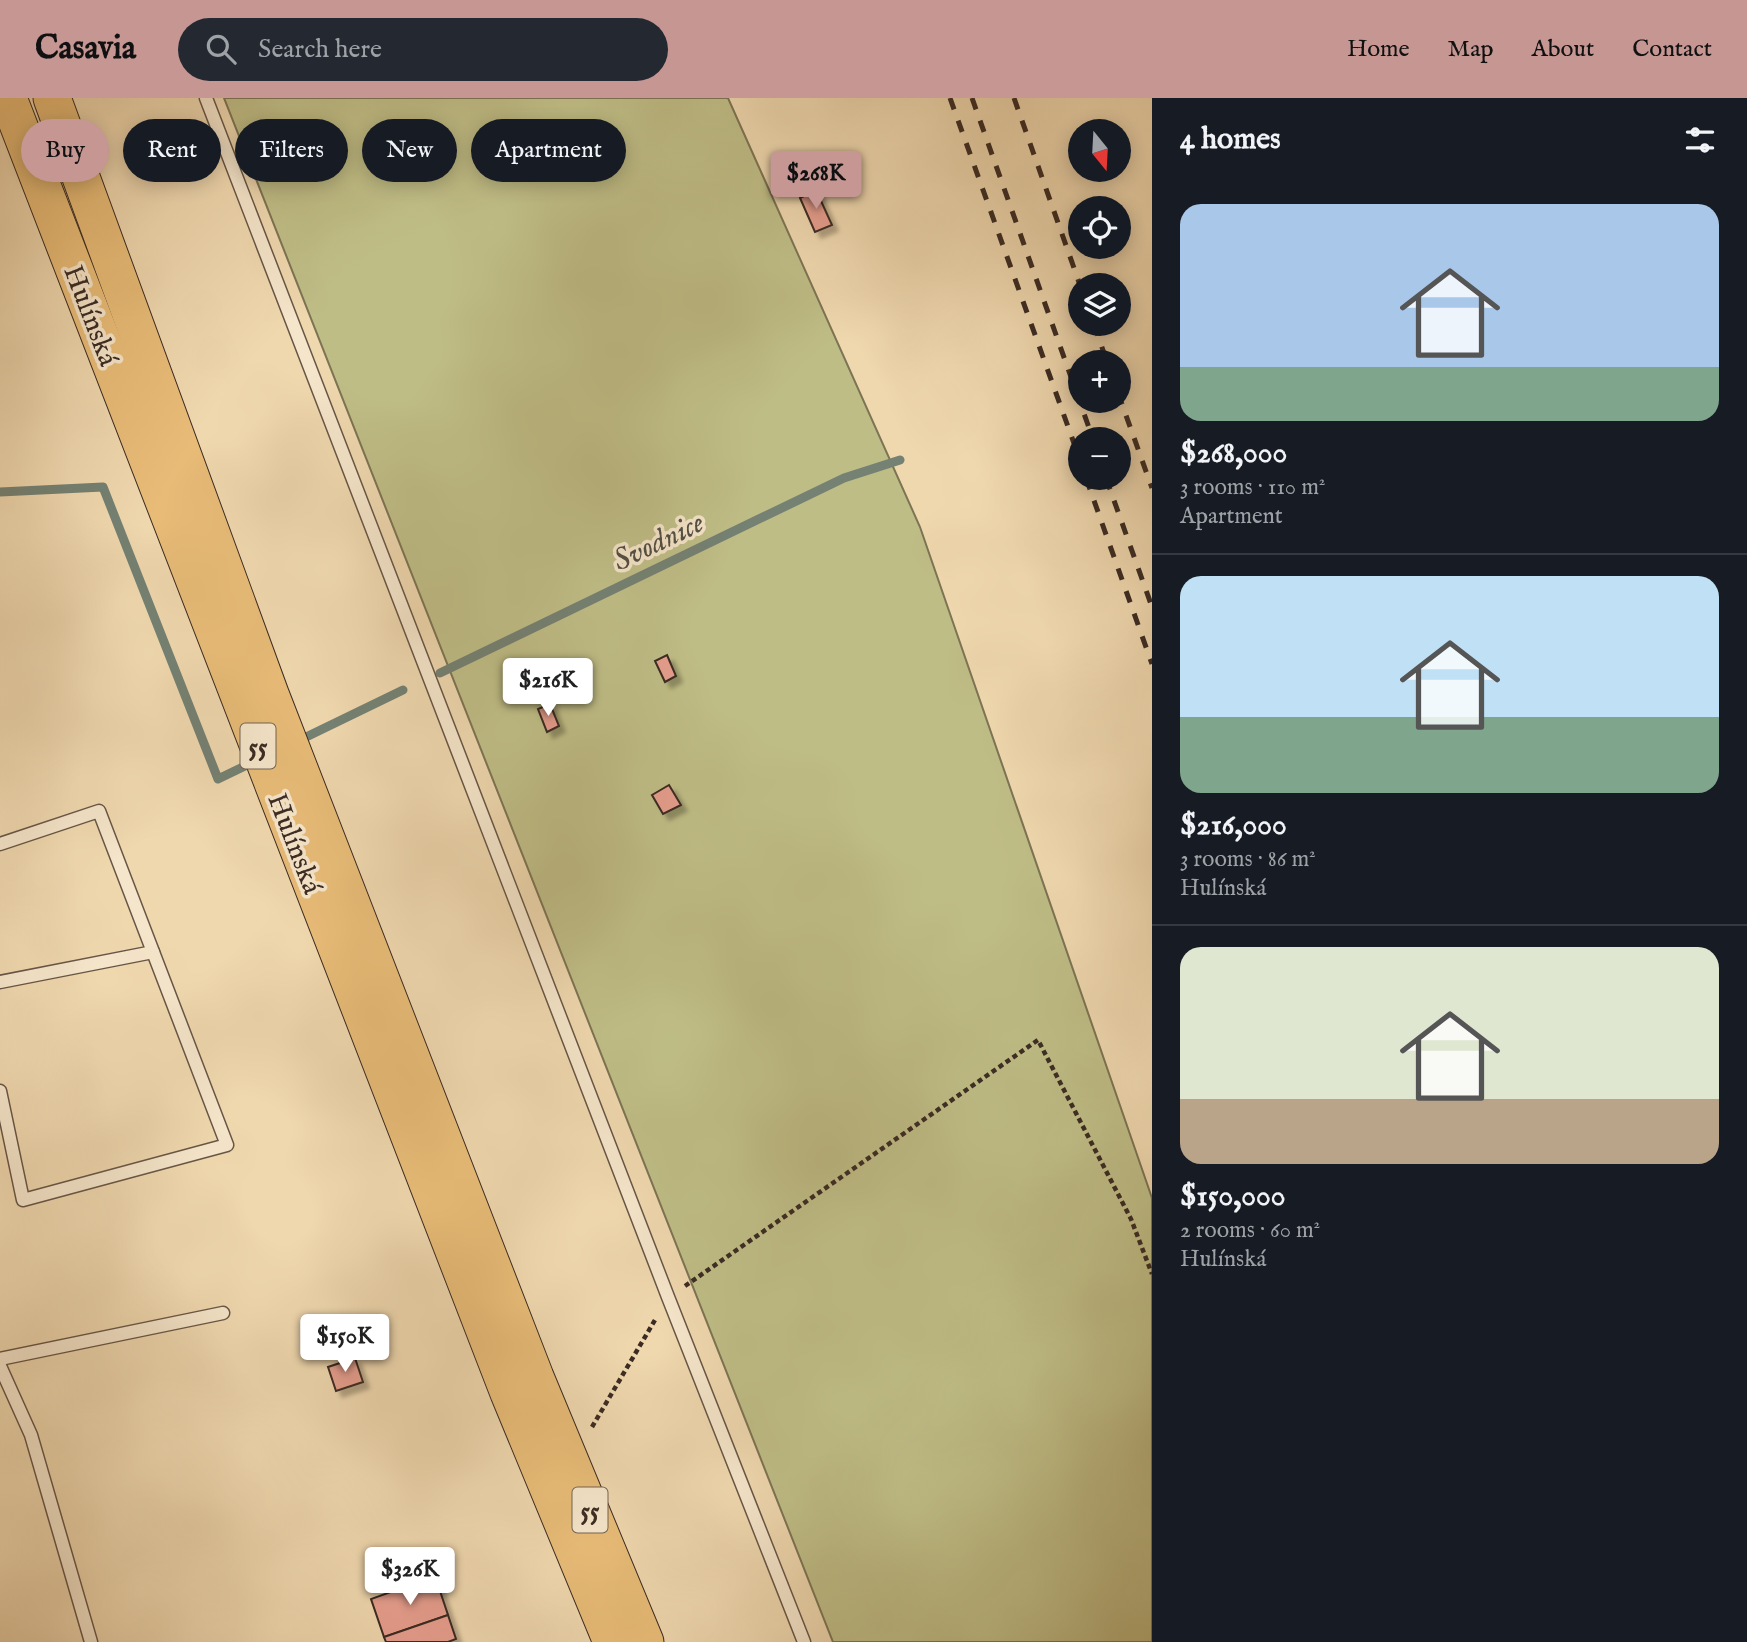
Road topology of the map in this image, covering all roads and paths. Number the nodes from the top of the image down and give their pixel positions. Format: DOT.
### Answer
graph roads {
  1 [pos="8,98"];
  2 [pos="52,98"];
  3 [pos="206,98"];
  4 [pos="0,844"];
  5 [pos="153,952"];
  6 [pos="0,982"];
  7 [pos="0,1091"];
  8 [pos="1152,1274"];
  9 [pos="668,1297"];
  10 [pos="223,1313"];
  11 [pos="0,1359"];
  12 [pos="0,1366"];
  13 [pos="522,1385"];
  14 [pos="586,1437"];
  15 [pos="90,1642"];
  16 [pos="612,1642"];
  17 [pos="645,1642"];
  18 [pos="804,1642"];
  1 -- 13 [label="main road, Hulínská / 55"];
  2 -- 13 [label="main road, Hulínská / 55"];
  3 -- 9 [label="lane"];
  4 -- 5 [label="lane"];
  5 -- 6 [label="lane"];
  5 -- 7 [label="lane"];
  8 -- 9 [label="path"];
  9 -- 14 [label="path"];
  9 -- 18 [label="lane"];
  10 -- 11 [label="lane"];
  12 -- 15 [label="lane"];
  13 -- 16 [label="main road, 55"];
  13 -- 17 [label="main road, 55"];
}
